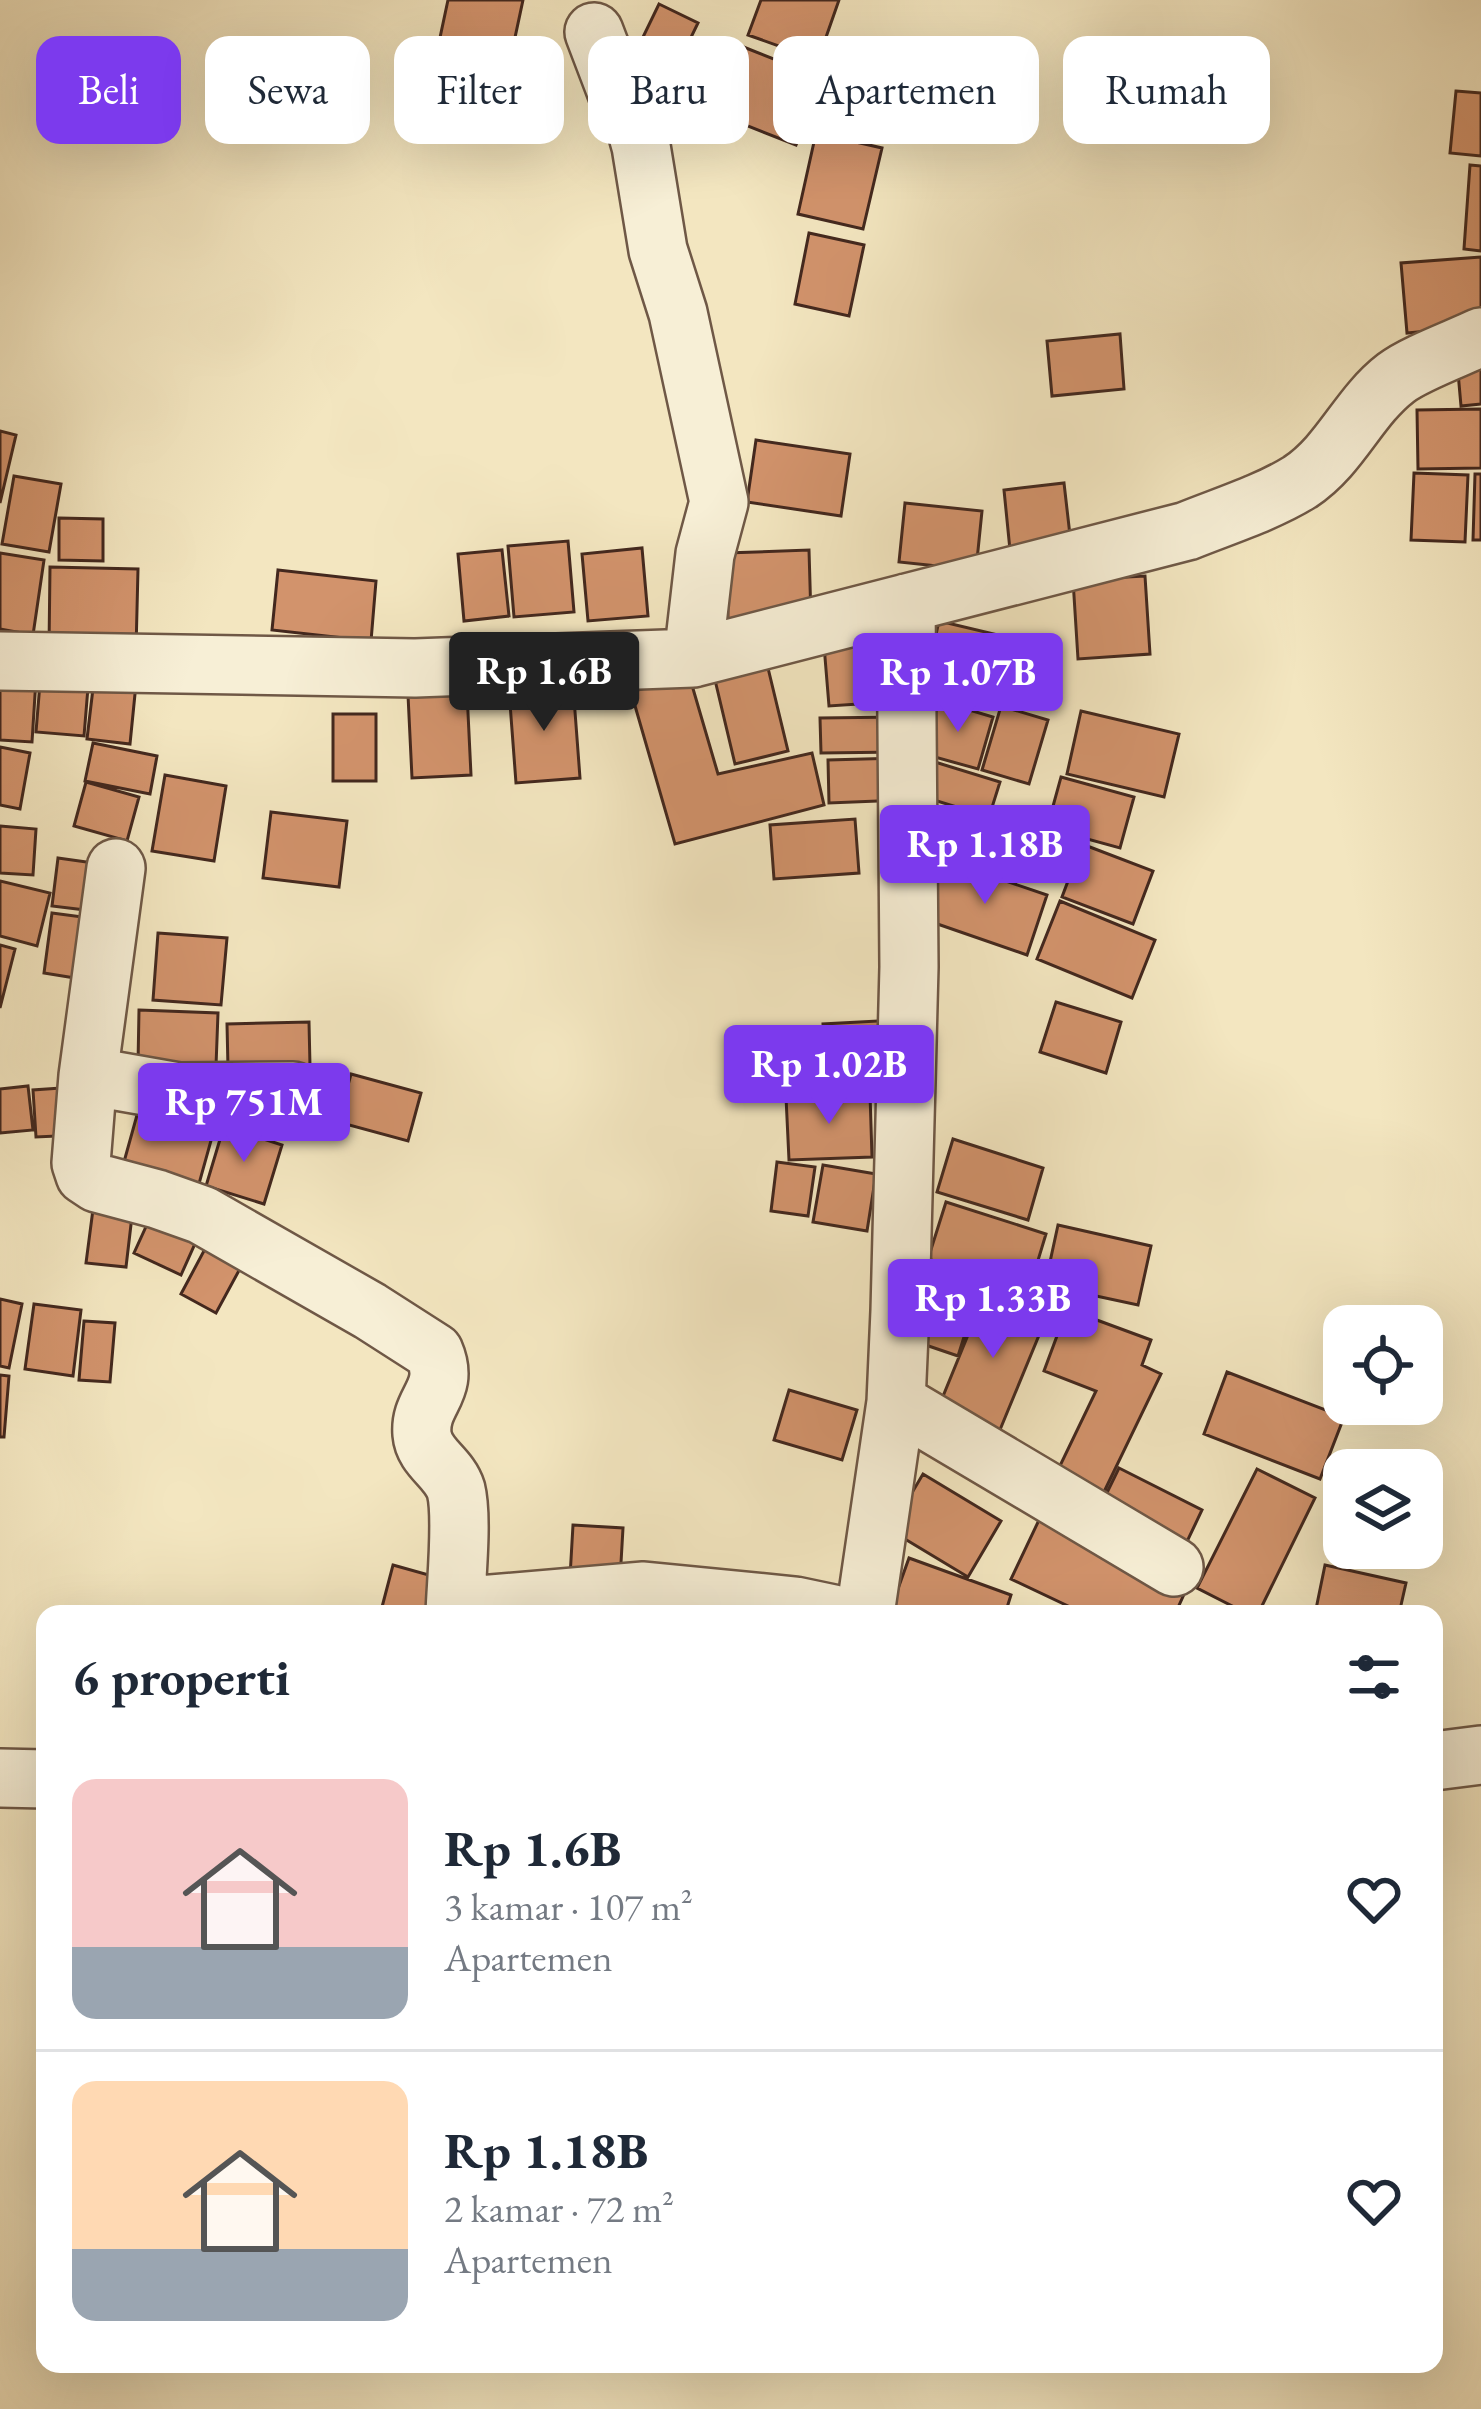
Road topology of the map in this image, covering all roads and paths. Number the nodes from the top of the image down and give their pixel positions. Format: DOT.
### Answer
graph roads {
  1 [pos="594,32"];
  2 [pos="1481,337"];
  3 [pos="906,603"];
  4 [pos="692,658"];
  5 [pos="0,661"];
  6 [pos="116,868"];
  7 [pos="88,1076"];
  8 [pos="293,1091"];
  9 [pos="896,1402"];
  10 [pos="1174,1567"];
  11 [pos="456,1605"];
  12 [pos="491,1605"];
  13 [pos="697,1605"];
  14 [pos="866,1605"];
  15 [pos="1481,1755"];
  16 [pos="1443,1760"];
  17 [pos="0,1778"];
  18 [pos="36,1779"];
  1 -- 4 [label="street"];
  2 -- 3 [label="street"];
  3 -- 4 [label="street"];
  3 -- 9 [label="street"];
  4 -- 5 [label="street"];
  6 -- 7 [label="street"];
  7 -- 8 [label="street"];
  7 -- 11 [label="street"];
  9 -- 10 [label="street"];
  9 -- 14 [label="street"];
  12 -- 13 [label="street"];
  15 -- 16 [label="street"];
  17 -- 18 [label="street"];
}
